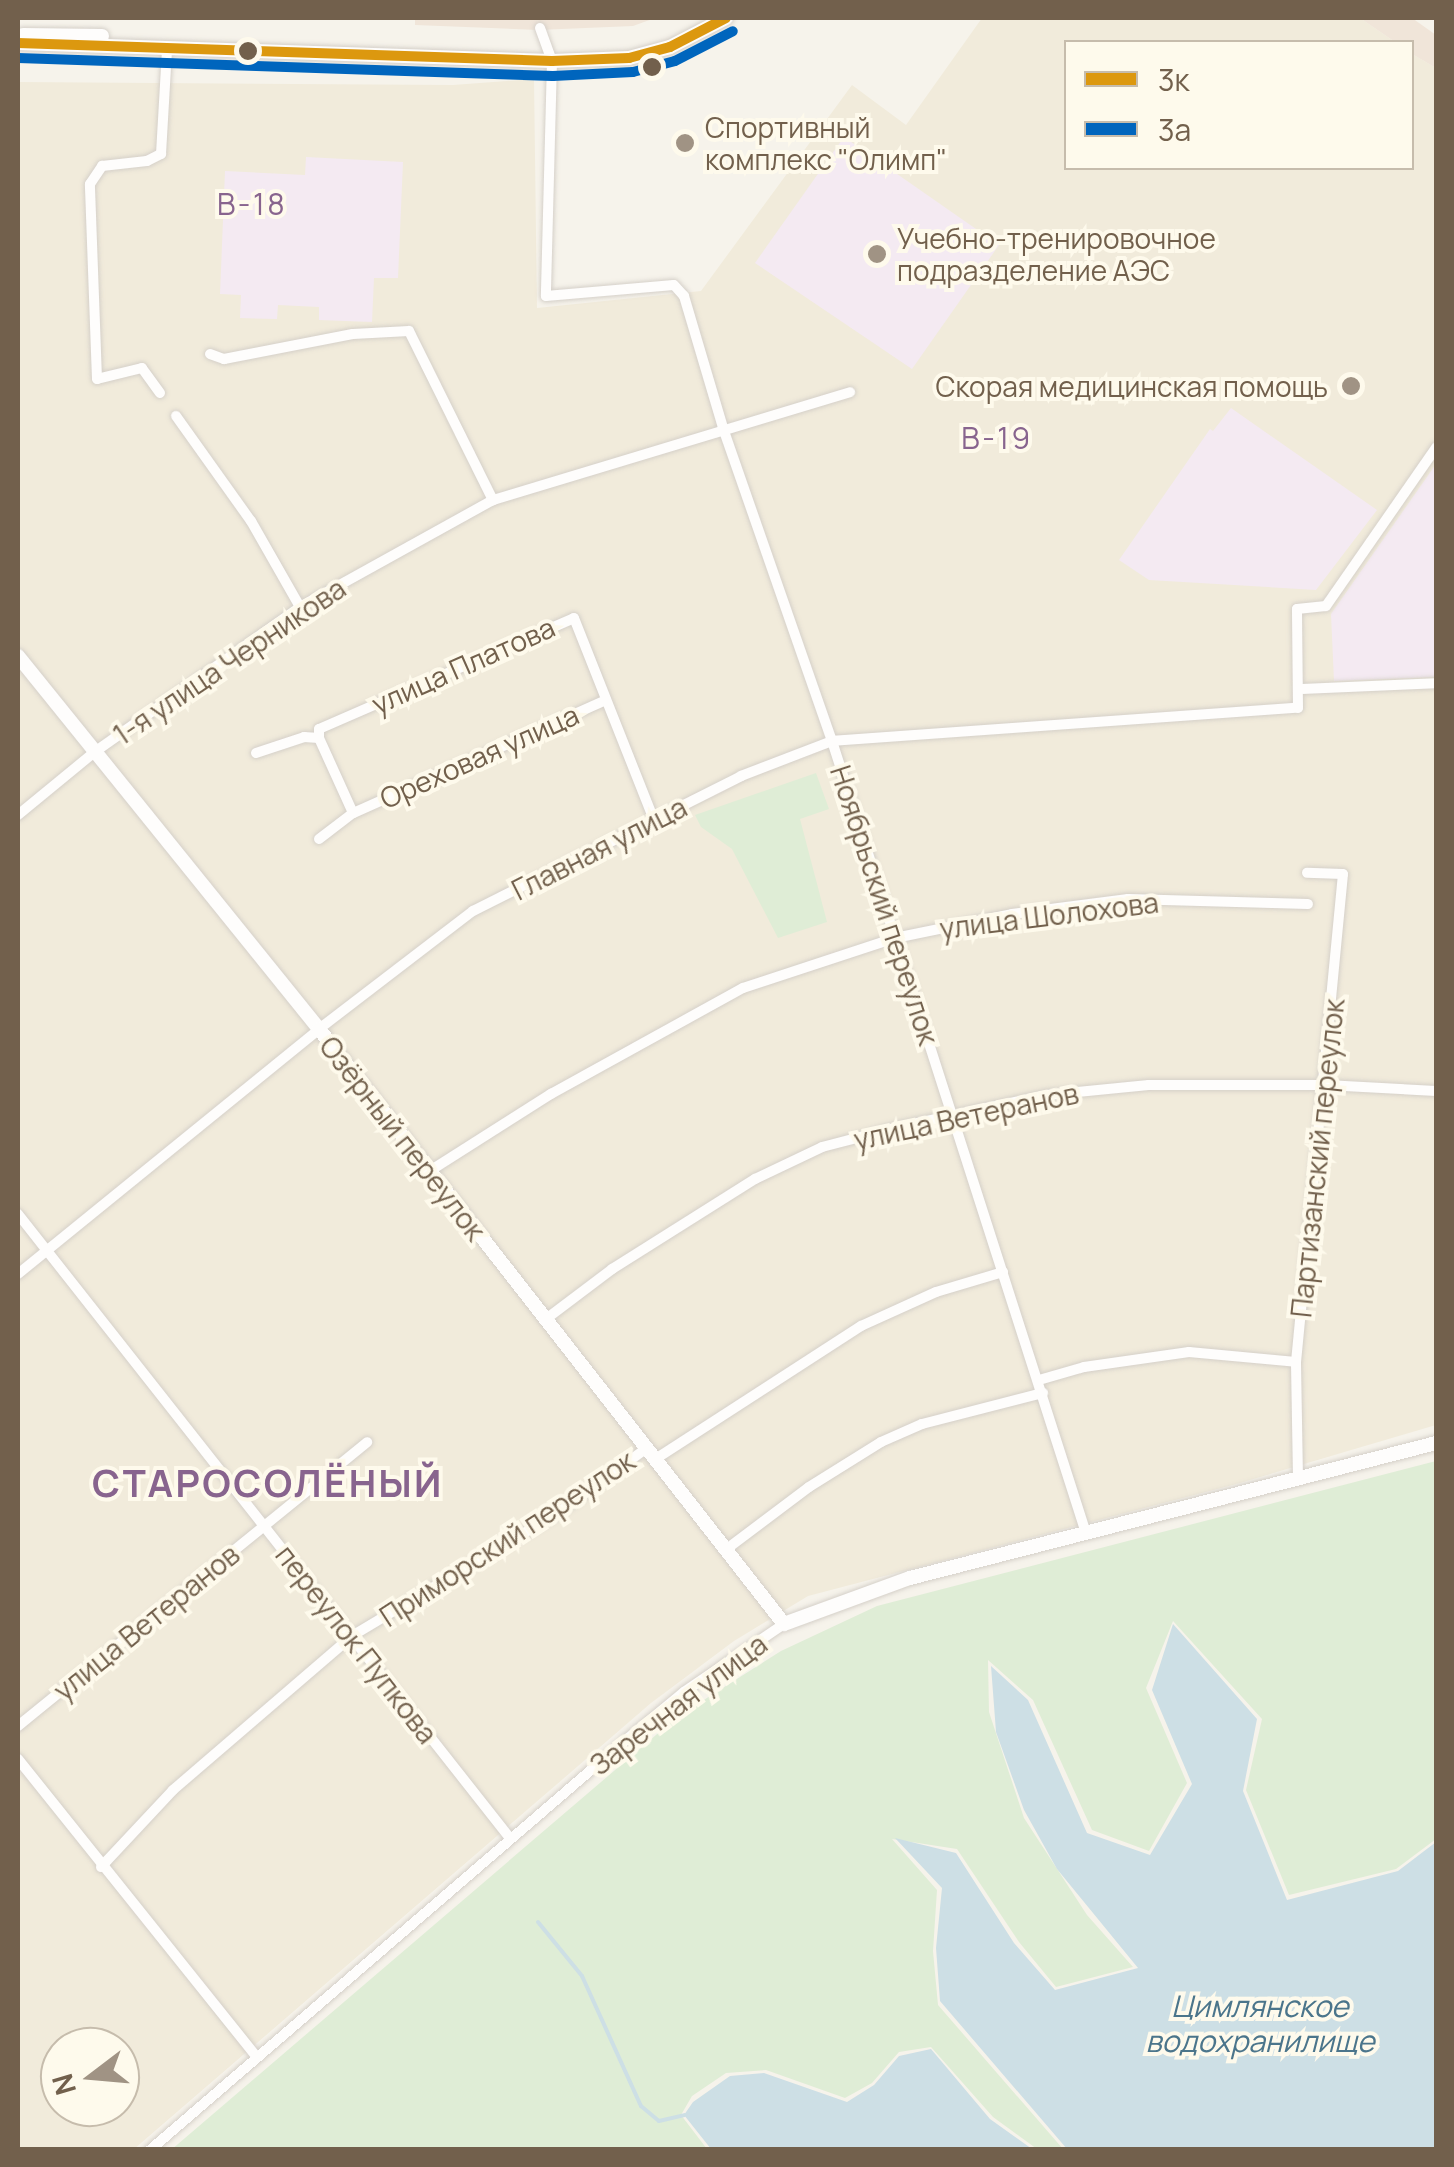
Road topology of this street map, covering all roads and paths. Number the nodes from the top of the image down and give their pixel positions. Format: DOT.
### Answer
graph roads {
  1 [pos="710,18"];
  2 [pos="726,18"];
  3 [pos="540,28"];
  4 [pos="18,35"];
  5 [pos="18,43"];
  6 [pos="167,49"];
  7 [pos="552,57"];
  8 [pos="210,354"];
  9 [pos="850,392"];
  10 [pos="160,393"];
  11 [pos="176,416"];
  12 [pos="723,428"];
  13 [pos="1436,448"];
  14 [pos="493,500"];
  15 [pos="300,606"];
  16 [pos="18,656"];
  17 [pos="1436,683"];
  18 [pos="1301,689"];
  19 [pos="606,700"];
  20 [pos="319,733"];
  21 [pos="832,741"];
  22 [pos="96,751"];
  23 [pos="256,754"];
  24 [pos="353,813"];
  25 [pos="18,815"];
  26 [pos="654,820"];
  27 [pos="319,838"];
  28 [pos="1308,873"];
  29 [pos="1308,904"];
  30 [pos="895,938"];
  31 [pos="319,1029"];
  32 [pos="1326,1085"];
  33 [pos="1436,1091"];
  34 [pos="952,1114"];
  35 [pos="428,1172"];
  36 [pos="18,1214"];
  37 [pos="47,1250"];
  38 [pos="1003,1272"];
  39 [pos="18,1274"];
  40 [pos="546,1319"];
  41 [pos="1296,1362"];
  42 [pos="1039,1380"];
  43 [pos="1043,1393"];
  44 [pos="367,1442"];
  45 [pos="1436,1443"];
  46 [pos="652,1453"];
  47 [pos="1298,1478"];
  48 [pos="264,1526"];
  49 [pos="1085,1530"];
  50 [pos="728,1548"];
  51 [pos="784,1624"];
  52 [pos="352,1636"];
  53 [pos="18,1726"];
  54 [pos="18,1759"];
  55 [pos="510,1838"];
  56 [pos="101,1867"];
  57 [pos="257,2057"];
  58 [pos="150,2150"];
  1 -- 7 [label="street"];
  2 -- 7 [label="street"];
  3 -- 7 [label="street"];
  4 -- 7 [label="street"];
  5 -- 6 [label="street"];
  6 -- 7 [label="street"];
  6 -- 10 [label="street"];
  7 -- 12 [label="street, Ноябрьский переулок"];
  8 -- 14 [label="street"];
  9 -- 12 [label="street, 1-я улица Черникова"];
  11 -- 15 [label="street"];
  12 -- 14 [label="street, 1-я улица Черникова"];
  12 -- 21 [label="street, Ноябрьский переулок"];
  13 -- 18 [label="street"];
  14 -- 15 [label="street, 1-я улица Черникова"];
  15 -- 22 [label="street, 1-я улица Черникова"];
  16 -- 22 [label="street, Озёрный переулок"];
  17 -- 18 [label="street"];
  18 -- 21 [label="street, Главная улица"];
  19 -- 20 [label="street, улица Платова"];
  19 -- 24 [label="street, Ореховая улица"];
  19 -- 26 [label="street, улица Платова"];
  20 -- 23 [label="street"];
  20 -- 24 [label="street, Ореховая улица"];
  21 -- 26 [label="street, Главная улица"];
  21 -- 30 [label="street, Ноябрьский переулок"];
  22 -- 25 [label="street, 1-я улица Черникова"];
  22 -- 31 [label="street, Озёрный переулок"];
  24 -- 27 [label="street, Ореховая улица"];
  26 -- 31 [label="street, Главная улица"];
  28 -- 32 [label="street, Партизанский переулок"];
  29 -- 30 [label="street, улица Шолохова"];
  30 -- 34 [label="street, Ноябрьский переулок"];
  30 -- 35 [label="street, улица Шолохова"];
  31 -- 35 [label="street, Озёрный переулок"];
  31 -- 37 [label="street, Главная улица"];
  32 -- 33 [label="street, улица Ветеранов"];
  32 -- 34 [label="street, улица Ветеранов"];
  32 -- 41 [label="street, Партизанский переулок"];
  34 -- 38 [label="street, Ноябрьский переулок"];
  34 -- 40 [label="street, улица Ветеранов"];
  35 -- 40 [label="street, Озёрный переулок"];
  36 -- 37 [label="street, переулок Пупкова"];
  37 -- 39 [label="street, Главная улица"];
  37 -- 48 [label="street, переулок Пупкова"];
  38 -- 42 [label="street, Ноябрьский переулок"];
  38 -- 46 [label="street, Приморский переулок"];
  40 -- 46 [label="street, Озёрный переулок"];
  41 -- 42 [label="street"];
  41 -- 47 [label="street, Партизанский переулок"];
  42 -- 43 [label="street, Ноябрьский переулок"];
  43 -- 49 [label="street, Ноябрьский переулок"];
  43 -- 50 [label="street"];
  44 -- 48 [label="street, улица Ветеранов"];
  45 -- 47 [label="street, Заречная улица"];
  46 -- 50 [label="street, Озёрный переулок"];
  46 -- 52 [label="street, Приморский переулок"];
  47 -- 49 [label="street, Заречная улица"];
  48 -- 52 [label="street, переулок Пупкова"];
  48 -- 53 [label="street, улица Ветеранов"];
  49 -- 51 [label="street, Заречная улица"];
  50 -- 51 [label="street, Озёрный переулок"];
  51 -- 55 [label="street, Заречная улица"];
  52 -- 55 [label="street, переулок Пупкова"];
  52 -- 56 [label="street, Приморский переулок"];
  54 -- 56 [label="street"];
  55 -- 57 [label="street, Заречная улица"];
  56 -- 57 [label="street"];
  57 -- 58 [label="street, Заречная улица"];
}
